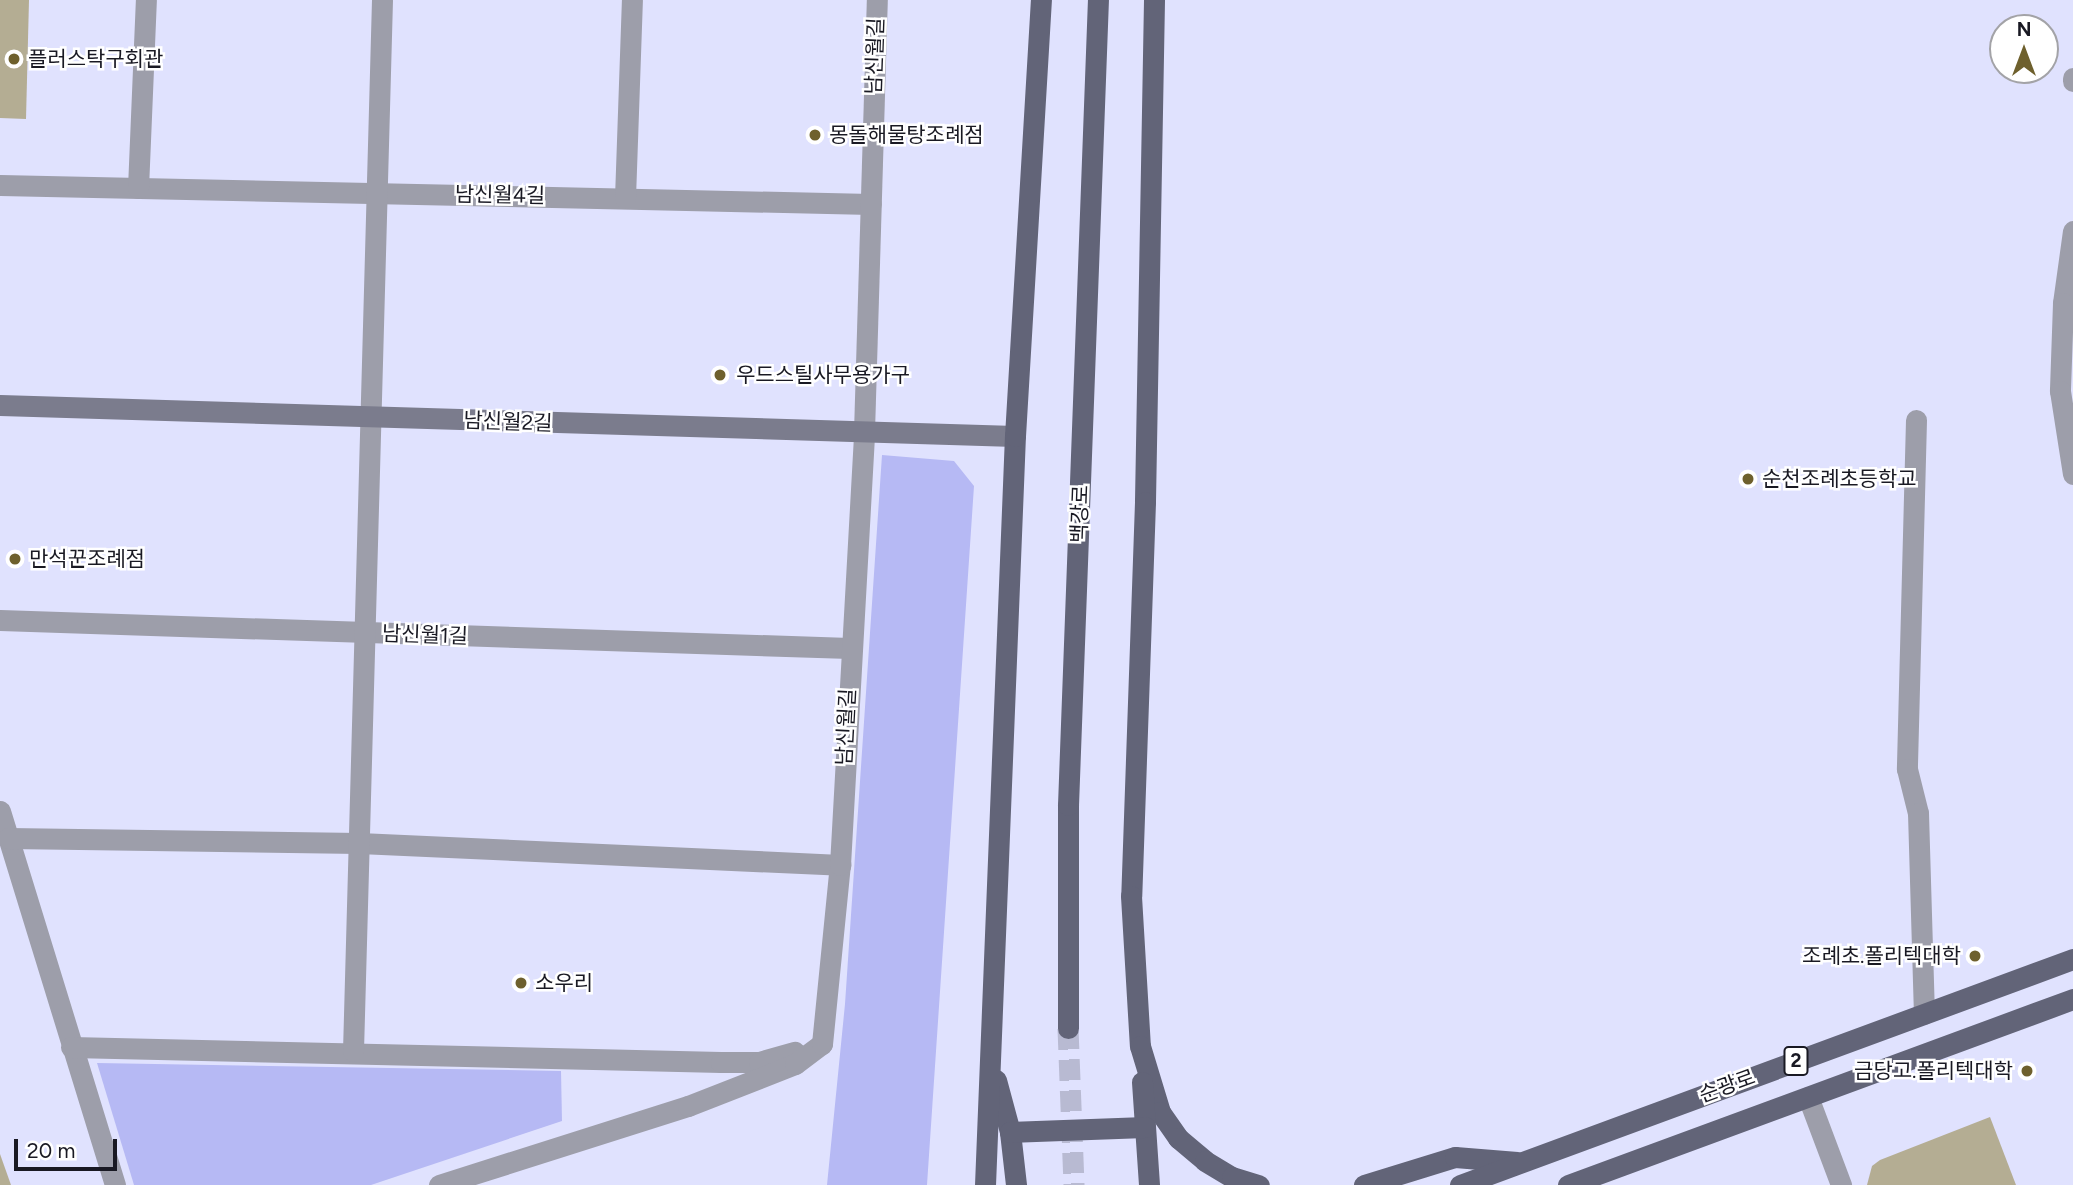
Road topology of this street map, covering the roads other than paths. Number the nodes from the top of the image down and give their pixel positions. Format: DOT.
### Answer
graph roads {
  1 [pos="146,0"];
  2 [pos="382,0"];
  3 [pos="632,0"];
  4 [pos="877,0"];
  5 [pos="1041,0"];
  6 [pos="1098,0"];
  7 [pos="1153,0"];
  8 [pos="0,185"];
  9 [pos="138,188"];
  10 [pos="376,193"];
  11 [pos="625,198"];
  12 [pos="871,204"];
  13 [pos="2073,231"];
  14 [pos="0,405"];
  15 [pos="373,418"];
  16 [pos="1916,420"];
  17 [pos="864,432"];
  18 [pos="1015,436"];
  19 [pos="2073,474"];
  20 [pos="0,620"];
  21 [pos="366,633"];
  22 [pos="850,648"];
  23 [pos="0,811"];
  24 [pos="8,838"];
  25 [pos="359,843"];
  26 [pos="839,865"];
  27 [pos="2073,959"];
  28 [pos="2073,999"];
  29 [pos="1924,1014"];
  30 [pos="1068,1028"];
  31 [pos="822,1044"];
  32 [pos="71,1046"];
  33 [pos="1140,1046"];
  34 [pos="353,1051"];
  35 [pos="990,1058"];
  36 [pos="1808,1097"];
  37 [pos="1145,1127"];
  38 [pos="1010,1132"];
  39 [pos="1519,1162"];
  40 [pos="115,1185"];
  41 [pos="439,1185"];
  42 [pos="985,1185"];
  43 [pos="1016,1185"];
  44 [pos="1149,1185"];
  45 [pos="1259,1185"];
  46 [pos="1364,1185"];
  47 [pos="1460,1185"];
  48 [pos="1568,1185"];
  49 [pos="1841,1185"];
  1 -- 9 [label="street"];
  2 -- 10 [label="street"];
  3 -- 11 [label="street"];
  4 -- 12 [label="street, 남신월길"];
  5 -- 18 [label="main road"];
  6 -- 30 [label="main road, 백강로"];
  7 -- 33 [label="main road"];
  8 -- 9 [label="street, 남신월4길"];
  9 -- 10 [label="street, 남신월4길"];
  10 -- 11 [label="street, 남신월4길"];
  10 -- 15 [label="street"];
  11 -- 12 [label="street, 남신월4길"];
  12 -- 17 [label="street, 남신월길"];
  13 -- 19 [label="street"];
  14 -- 15 [label="street, 남신월2길"];
  15 -- 17 [label="street, 남신월2길"];
  15 -- 21 [label="street"];
  16 -- 29 [label="street"];
  17 -- 18 [label="street, 남신월2길"];
  17 -- 22 [label="street, 남신월길"];
  18 -- 35 [label="main road"];
  20 -- 21 [label="street, 남신월1길"];
  21 -- 22 [label="street, 남신월1길"];
  21 -- 25 [label="street"];
  22 -- 26 [label="street, 남신월길"];
  23 -- 24 [label="street"];
  24 -- 25 [label="street"];
  24 -- 32 [label="street"];
  25 -- 26 [label="street"];
  25 -- 34 [label="street"];
  26 -- 31 [label="street, 남신월길"];
  27 -- 29 [label="main road, 순광로 / 2"];
  28 -- 36 [label="main road, 순광로 / 2"];
  29 -- 39 [label="main road, 순광로 / 2"];
  31 -- 34 [label="street"];
  31 -- 41 [label="street"];
  32 -- 34 [label="street"];
  32 -- 40 [label="street"];
  33 -- 37 [label="main road"];
  33 -- 45 [label="main road"];
  35 -- 38 [label="main road"];
  35 -- 42 [label="main road"];
  36 -- 48 [label="main road, 순광로 / 2"];
  36 -- 49 [label="street"];
  37 -- 38 [label="main road"];
  37 -- 44 [label="main road"];
  38 -- 43 [label="main road"];
  39 -- 46 [label="main road"];
  39 -- 47 [label="main road, 순광로 / 2"];
}
